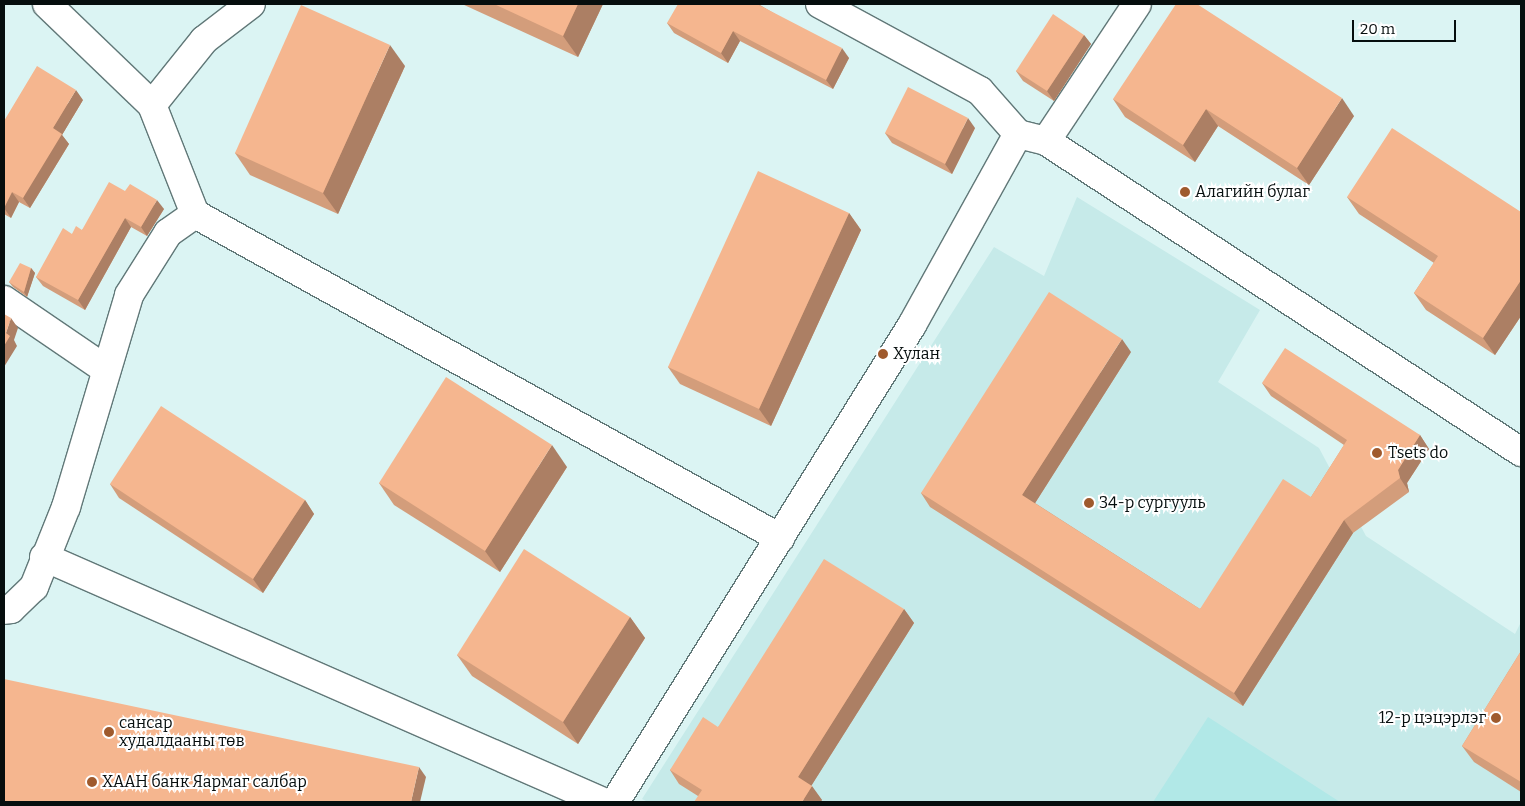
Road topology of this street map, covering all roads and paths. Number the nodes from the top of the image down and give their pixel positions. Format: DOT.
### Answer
graph roads {
  1 [pos="47,4"];
  2 [pos="251,4"];
  3 [pos="820,4"];
  4 [pos="1137,4"];
  5 [pos="152,105"];
  6 [pos="1018,134"];
  7 [pos="1046,141"];
  8 [pos="195,214"];
  9 [pos="4,300"];
  10 [pos="105,370"];
  11 [pos="1521,452"];
  12 [pos="780,538"];
  13 [pos="44,557"];
  14 [pos="4,610"];
  15 [pos="604,802"];
  16 [pos="615,802"];
  1 -- 5 [label="street"];
  2 -- 5 [label="street"];
  3 -- 6 [label="street"];
  4 -- 7 [label="street"];
  5 -- 8 [label="street"];
  6 -- 7 [label="street"];
  6 -- 12 [label="street"];
  7 -- 11 [label="street"];
  8 -- 10 [label="street"];
  8 -- 12 [label="street"];
  9 -- 10 [label="street"];
  10 -- 13 [label="street"];
  12 -- 16 [label="street"];
  13 -- 14 [label="street"];
  13 -- 15 [label="street"];
}
